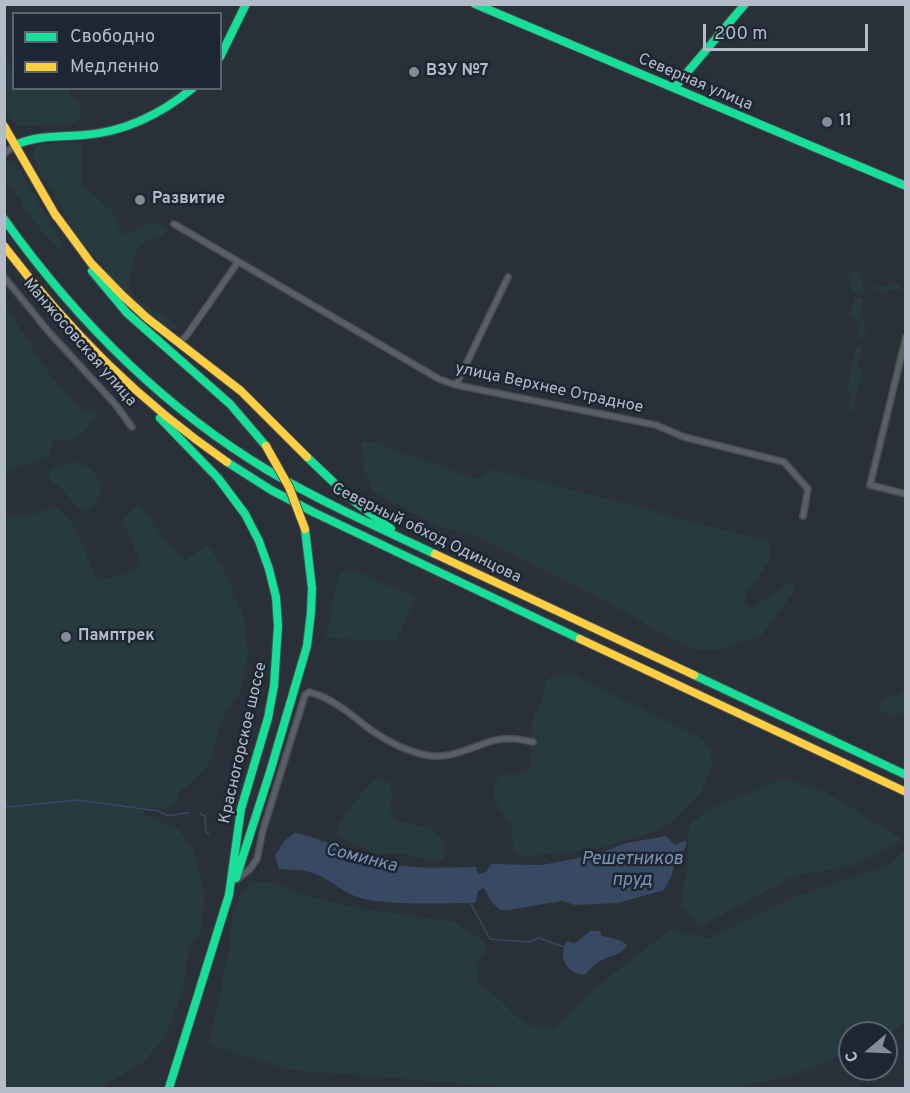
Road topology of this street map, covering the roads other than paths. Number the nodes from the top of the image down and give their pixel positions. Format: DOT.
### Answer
graph roads {
  1 [pos="246,4"];
  2 [pos="475,4"];
  3 [pos="745,4"];
  4 [pos="222,53"];
  5 [pos="674,88"];
  6 [pos="191,90"];
  7 [pos="4,126"];
  8 [pos="39,138"];
  9 [pos="15,145"];
  10 [pos="4,154"];
  11 [pos="23,158"];
  12 [pos="906,186"];
  13 [pos="55,214"];
  14 [pos="4,219"];
  15 [pos="174,224"];
  16 [pos="4,246"];
  17 [pos="238,262"];
  18 [pos="4,277"];
  19 [pos="507,277"];
  20 [pos="906,337"];
  21 [pos="179,343"];
  22 [pos="898,367"];
  23 [pos="906,369"];
  24 [pos="456,385"];
  25 [pos="134,390"];
  26 [pos="132,427"];
  27 [pos="906,494"];
  28 [pos="803,516"];
  29 [pos="443,558"];
  30 [pos="532,742"];
  31 [pos="906,775"];
  32 [pos="906,792"];
  33 [pos="235,881"];
  34 [pos="226,908"];
  35 [pos="179,1054"];
  36 [pos="164,1089"];
  37 [pos="169,1089"];
  1 -- 4 [label="main road"];
  2 -- 5 [label="main road, Северная улица"];
  3 -- 5 [label="main road"];
  5 -- 12 [label="main road, Северная улица"];
  6 -- 8 [label="main road"];
  7 -- 9 [label="main road"];
  8 -- 9 [label="main road"];
  8 -- 11 [label="main road"];
  9 -- 10 [label="street"];
  9 -- 11 [label="main road"];
  11 -- 13 [label="main road"];
  13 -- 21 [label="main road"];
  13 -- 33 [label="main road, bridge"];
  14 -- 29 [label="main road, Северный обход Одинцова"];
  15 -- 17 [label="street, улица Верхнее Отрадное"];
  16 -- 25 [label="main road, Северный обход Одинцова"];
  17 -- 21 [label="street"];
  17 -- 24 [label="street, улица Верхнее Отрадное"];
  18 -- 26 [label="street, Манжосовская улица"];
  19 -- 24 [label="street"];
  20 -- 22 [label="street"];
  21 -- 29 [label="main road"];
  22 -- 23 [label="street"];
  22 -- 27 [label="street"];
  24 -- 28 [label="street, улица Верхнее Отрадное"];
  25 -- 32 [label="main road, Северный обход Одинцова"];
  25 -- 34 [label="main road, Красногорское шоссе"];
  29 -- 31 [label="main road, Северный обход Одинцова"];
  30 -- 33 [label="street"];
  33 -- 34 [label="main road"];
  34 -- 35 [label="main road, Красногорское шоссе"];
  35 -- 36 [label="main road, Красногорское шоссе"];
  35 -- 37 [label="main road, Красногорское шоссе"];
}
